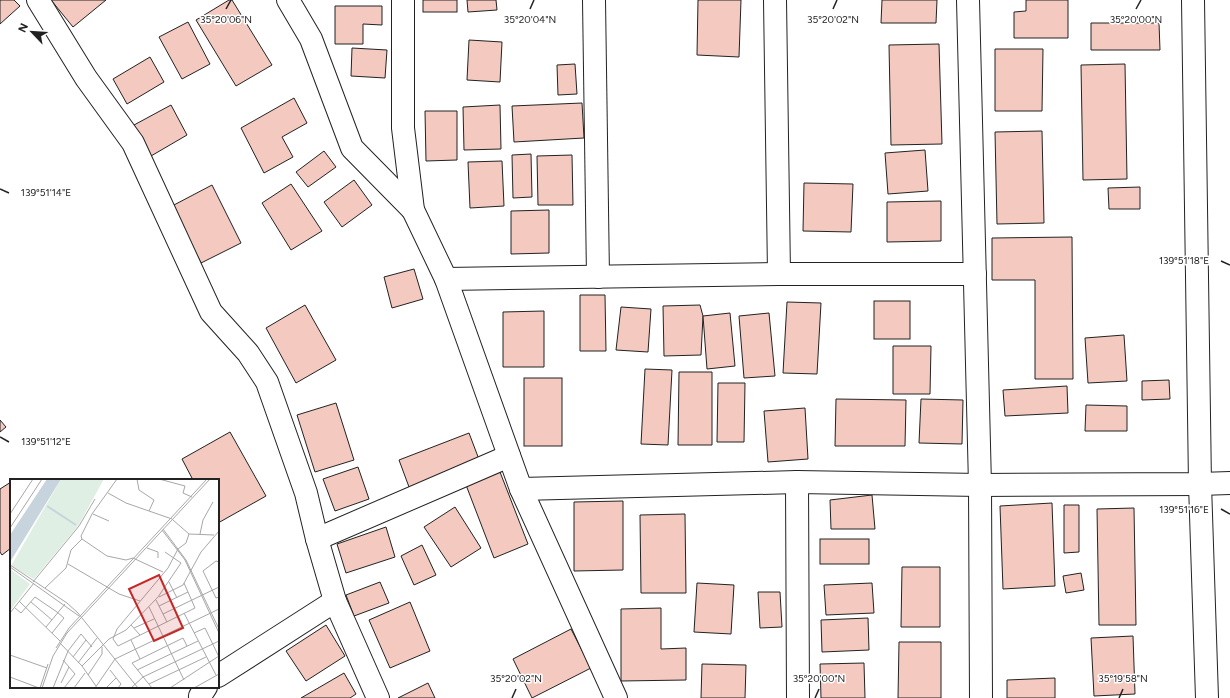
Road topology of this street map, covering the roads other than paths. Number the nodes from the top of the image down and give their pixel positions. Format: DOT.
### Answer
graph roads {
  1 [pos="38,0"];
  2 [pos="288,0"];
  3 [pos="403,0"];
  4 [pos="594,0"];
  5 [pos="774,0"];
  6 [pos="968,0"];
  7 [pos="1193,0"];
  8 [pos="413,210"];
  9 [pos="779,274"];
  10 [pos="976,274"];
  11 [pos="598,276"];
  12 [pos="446,279"];
  13 [pos="509,456"];
  14 [pos="797,482"];
  15 [pos="1230,483"];
  16 [pos="980,484"];
  17 [pos="1200,484"];
  18 [pos="521,489"];
  19 [pos="317,539"];
  20 [pos="335,601"];
  21 [pos="219,675"];
  22 [pos="205,688"];
  23 [pos="201,698"];
  24 [pos="378,698"];
  25 [pos="616,698"];
  26 [pos="798,698"];
  27 [pos="981,698"];
  28 [pos="1207,698"];
  1 -- 19 [label="street"];
  2 -- 8 [label="street"];
  3 -- 8 [label="street"];
  4 -- 11 [label="street"];
  5 -- 9 [label="street"];
  6 -- 10 [label="street"];
  7 -- 17 [label="street"];
  8 -- 12 [label="street"];
  9 -- 10 [label="street"];
  9 -- 11 [label="street"];
  10 -- 16 [label="street"];
  11 -- 12 [label="street"];
  12 -- 13 [label="street"];
  13 -- 18 [label="street"];
  13 -- 19 [label="street"];
  14 -- 16 [label="street"];
  14 -- 18 [label="street"];
  14 -- 26 [label="street"];
  15 -- 17 [label="street"];
  16 -- 17 [label="street"];
  16 -- 27 [label="street"];
  17 -- 28 [label="street"];
  18 -- 25 [label="street"];
  19 -- 20 [label="street"];
  20 -- 21 [label="street"];
  20 -- 24 [label="street"];
  22 -- 23 [label="street"];
}
